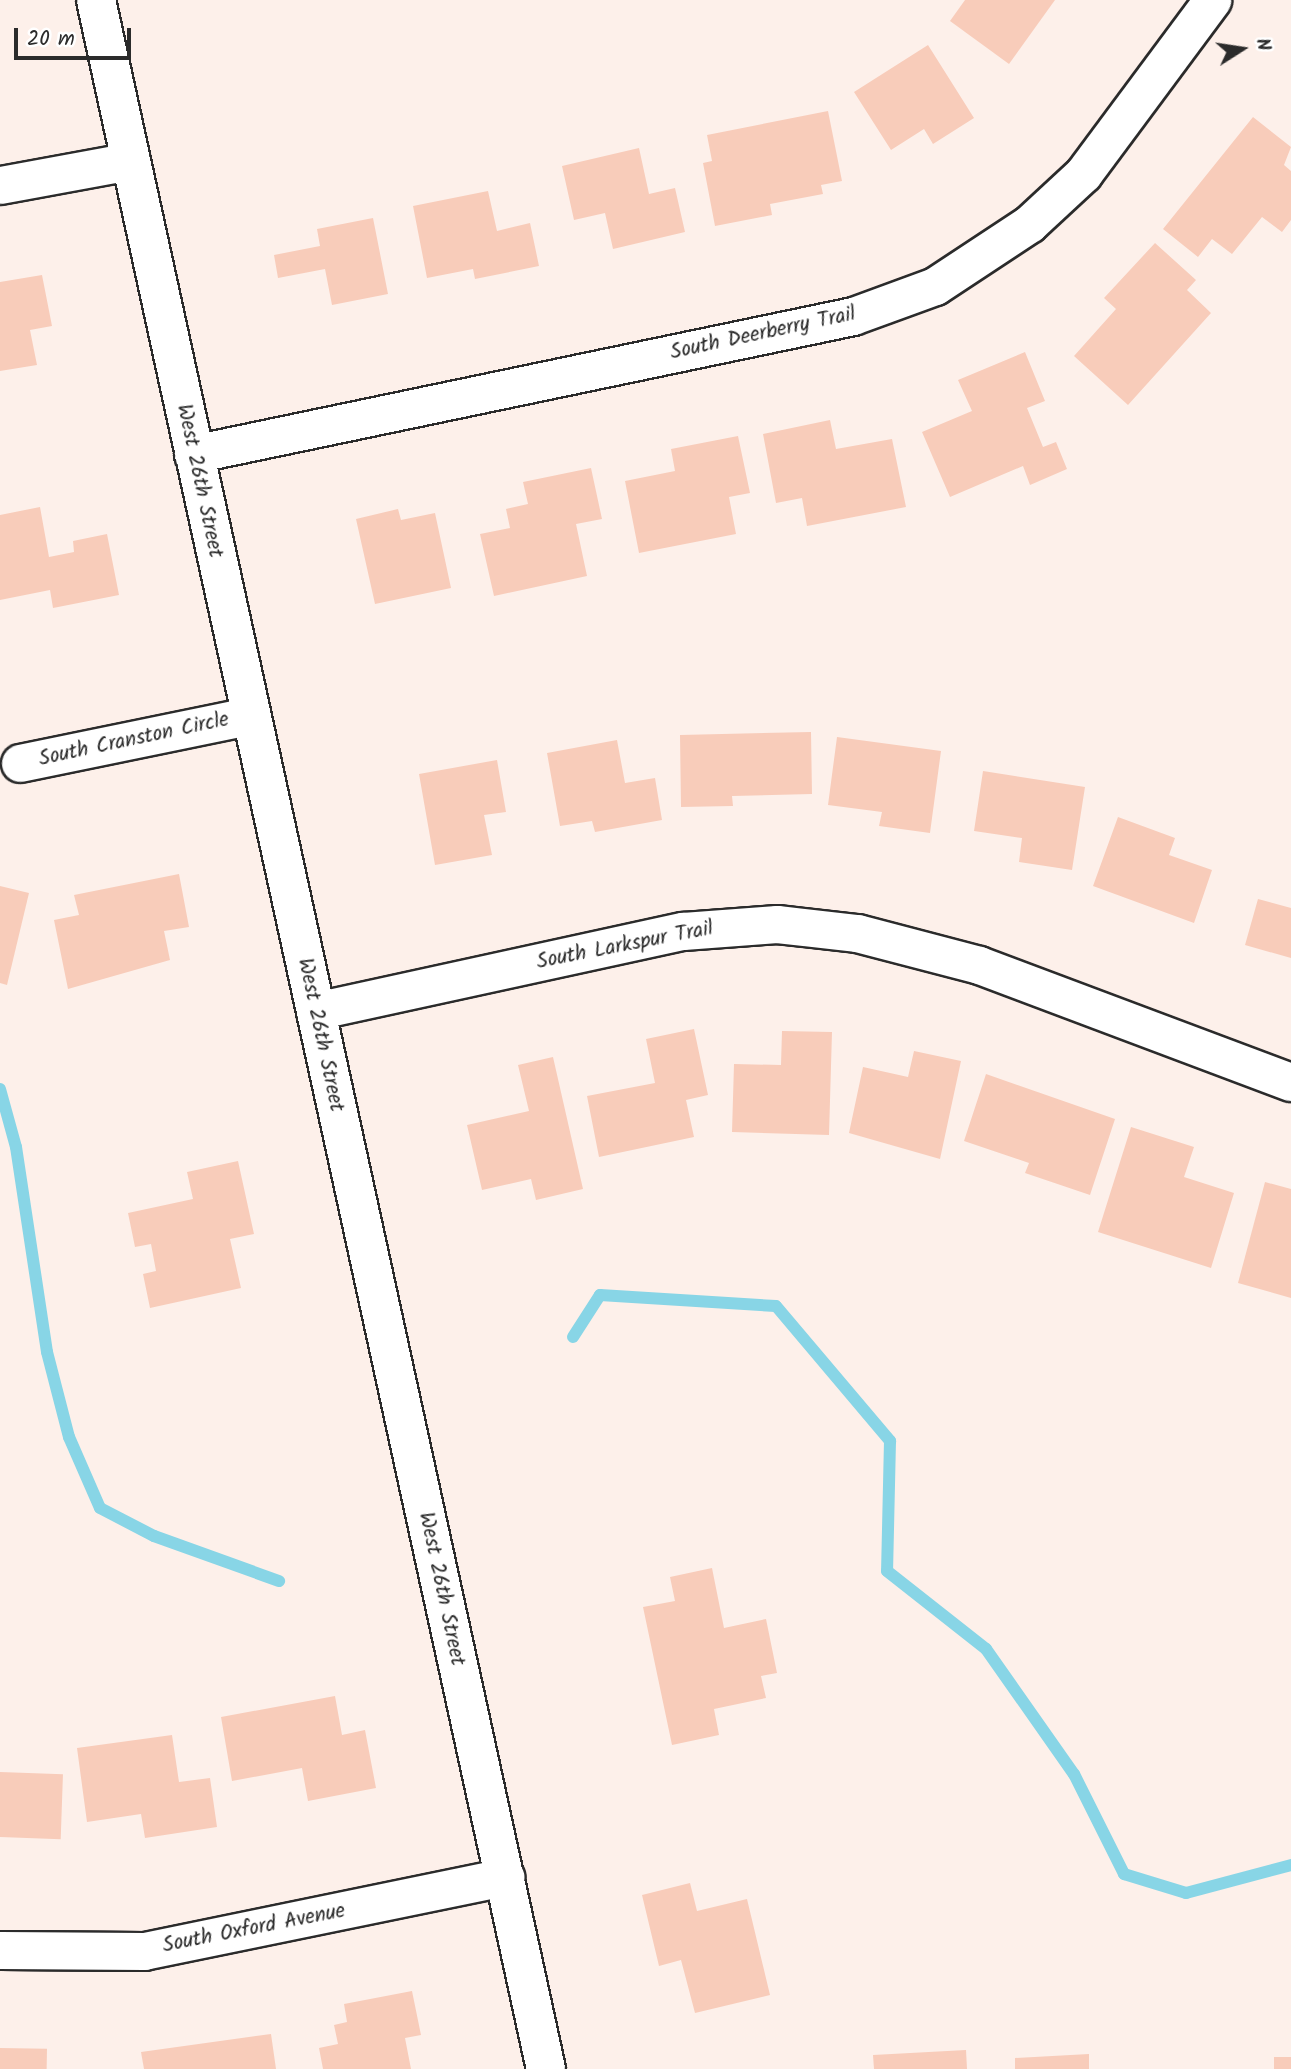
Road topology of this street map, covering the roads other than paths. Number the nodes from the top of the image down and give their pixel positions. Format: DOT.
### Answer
graph roads {
  1 [pos="96,0"];
  2 [pos="1212,0"];
  3 [pos="131,161"];
  4 [pos="0,185"];
  5 [pos="193,454"];
  6 [pos="248,716"];
  7 [pos="20,763"];
  8 [pos="315,1011"];
  9 [pos="1291,1082"];
  10 [pos="505,1877"];
  11 [pos="0,1950"];
  12 [pos="546,2069"];
  1 -- 3 [label="main road, West 26th Street"];
  2 -- 5 [label="street, South Deerberry Trail"];
  3 -- 4 [label="street"];
  3 -- 5 [label="main road, West 26th Street"];
  5 -- 6 [label="main road, West 26th Street"];
  6 -- 7 [label="street, South Cranston Circle"];
  6 -- 8 [label="main road, West 26th Street"];
  8 -- 9 [label="street, South Larkspur Trail"];
  8 -- 10 [label="main road, West 26th Street"];
  10 -- 11 [label="street, South Oxford Avenue"];
  10 -- 12 [label="main road, West 26th Street"];
}
